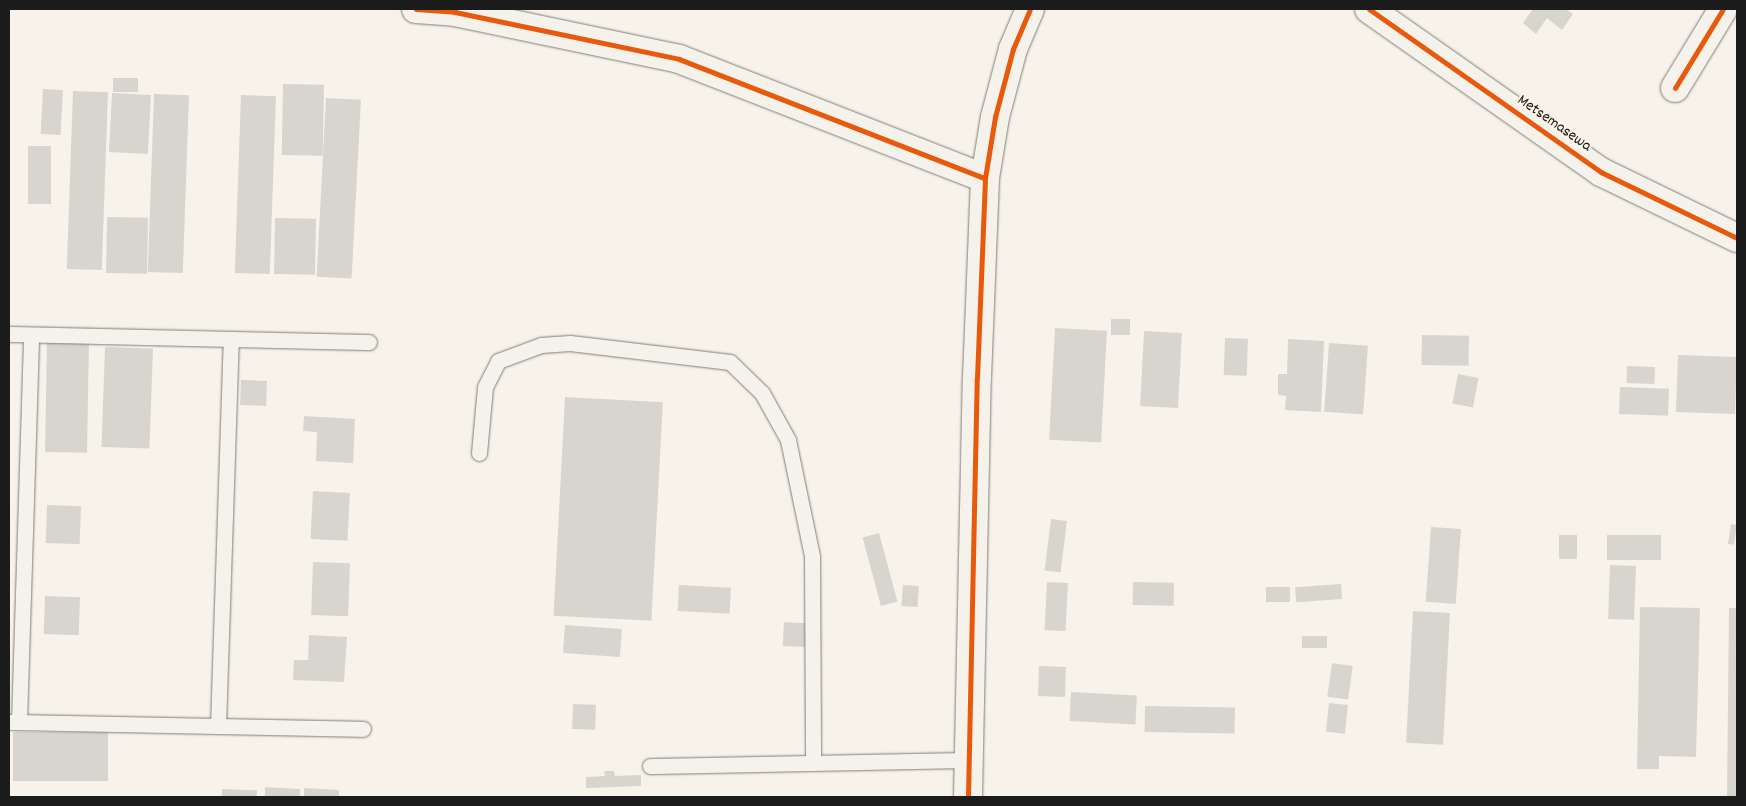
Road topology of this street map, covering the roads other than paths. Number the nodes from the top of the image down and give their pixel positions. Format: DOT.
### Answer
graph roads {
  1 [pos="416,9"];
  2 [pos="1030,9"];
  3 [pos="1369,9"];
  4 [pos="1723,9"];
  5 [pos="1675,88"];
  6 [pos="985,178"];
  7 [pos="1737,238"];
  8 [pos="9,334"];
  9 [pos="32,335"];
  10 [pos="231,339"];
  11 [pos="369,342"];
  12 [pos="479,453"];
  13 [pos="14,722"];
  14 [pos="218,726"];
  15 [pos="362,729"];
  16 [pos="971,760"];
  17 [pos="813,762"];
  18 [pos="650,766"];
  19 [pos="968,797"];
  1 -- 6 [label="street"];
  2 -- 6 [label="street"];
  3 -- 7 [label="street, Metsemasewa"];
  4 -- 5 [label="street"];
  6 -- 16 [label="street"];
  8 -- 9 [label="lane"];
  9 -- 10 [label="lane"];
  9 -- 13 [label="lane"];
  10 -- 11 [label="lane"];
  10 -- 14 [label="lane"];
  12 -- 17 [label="lane"];
  13 -- 14 [label="lane"];
  14 -- 15 [label="lane"];
  16 -- 17 [label="lane"];
  16 -- 19 [label="street"];
  17 -- 18 [label="lane"];
}
